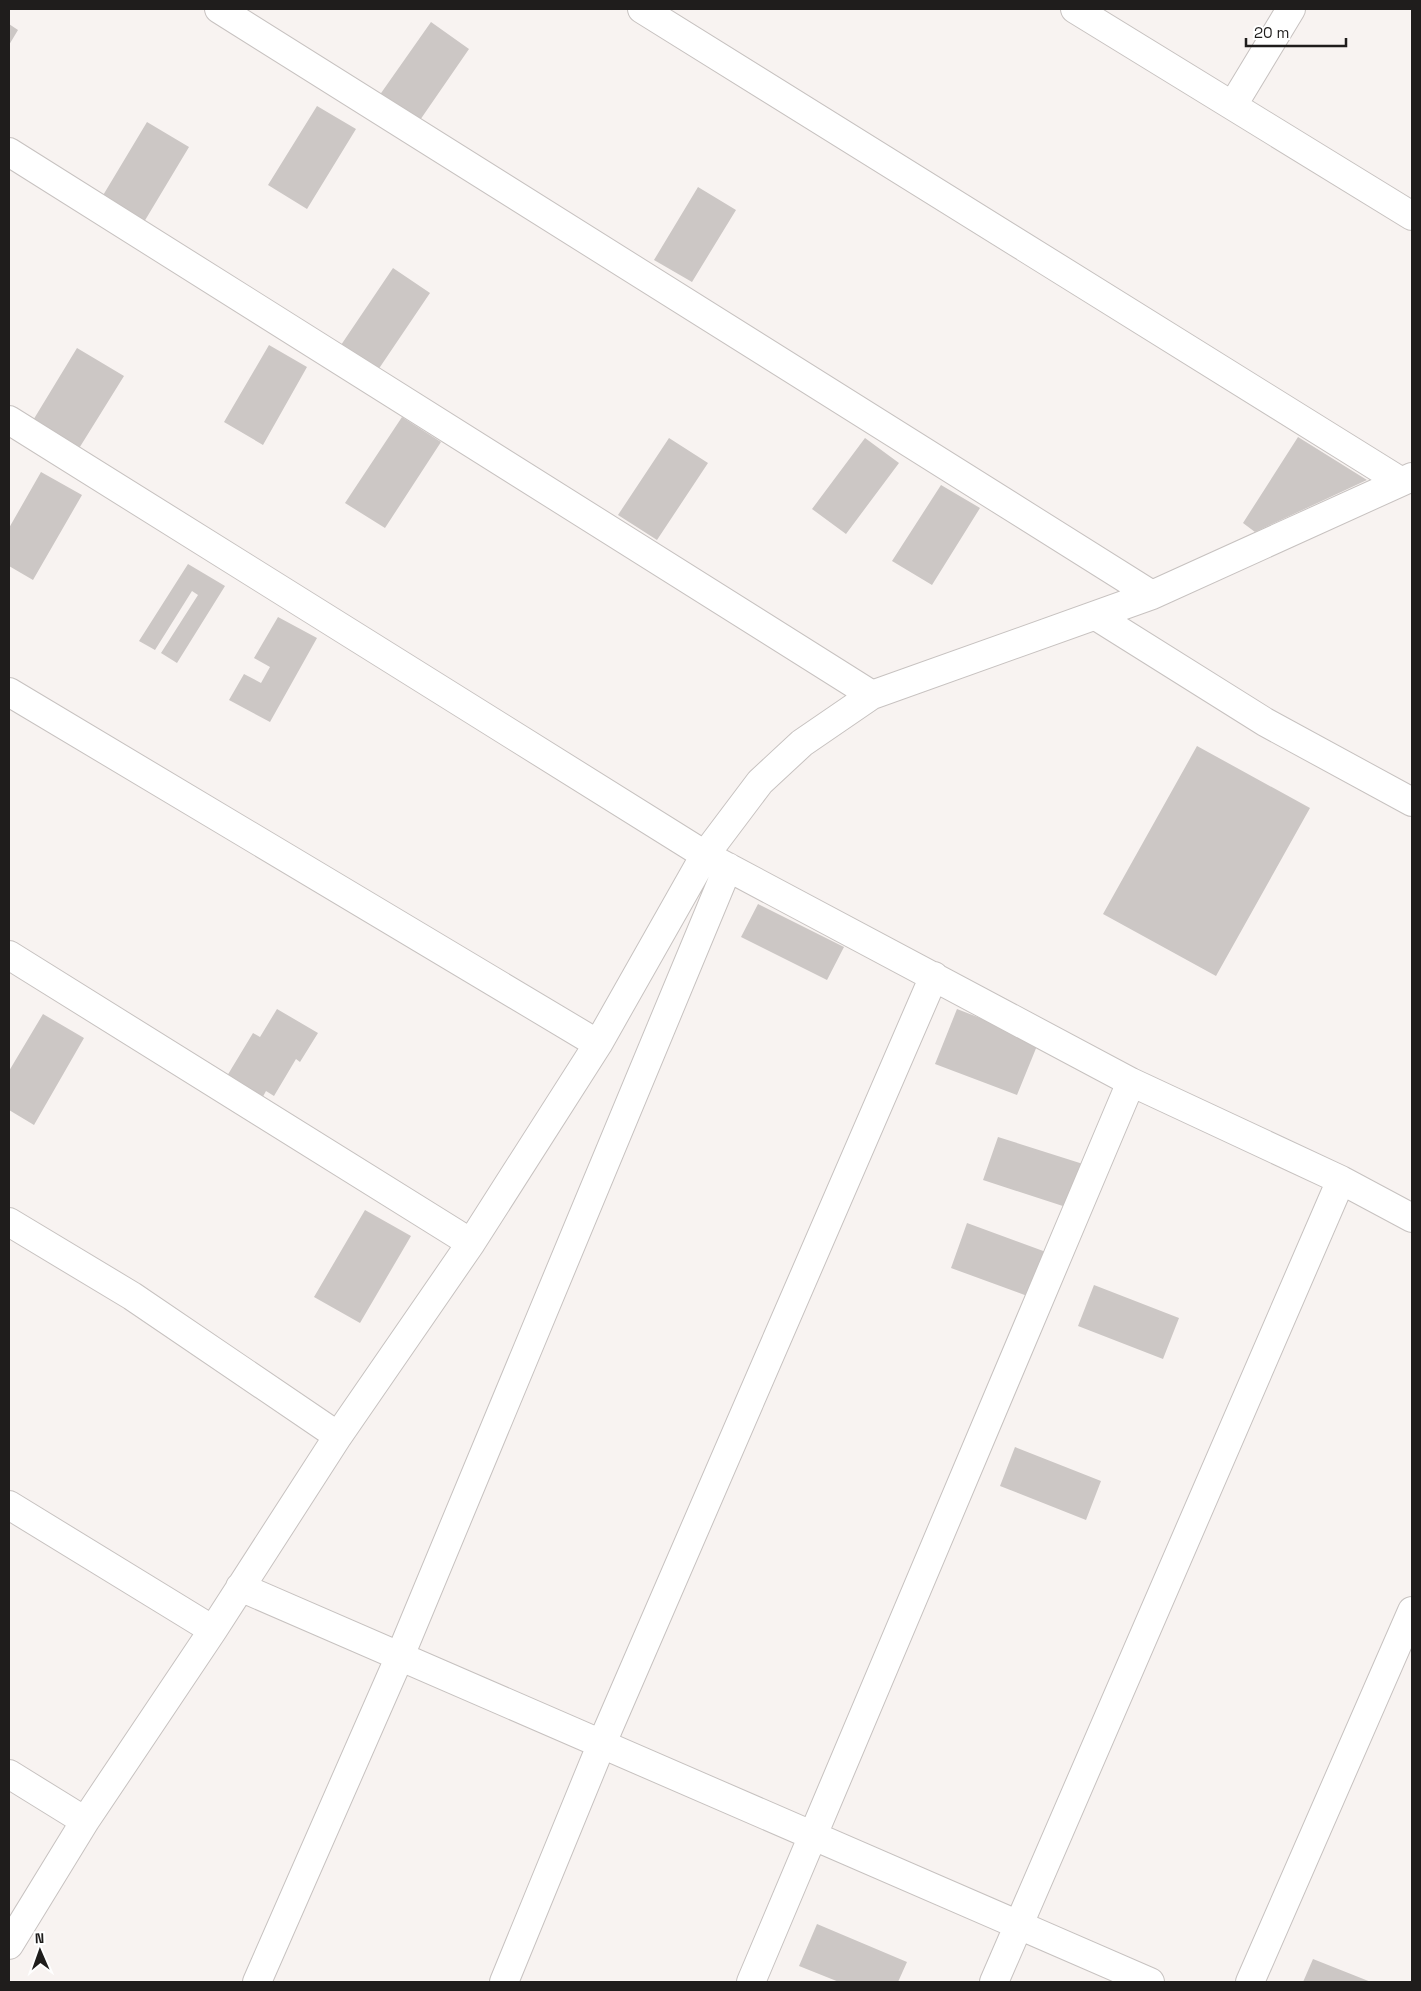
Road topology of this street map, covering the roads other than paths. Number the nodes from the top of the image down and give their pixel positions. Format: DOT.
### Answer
graph roads {
  1 [pos="219,9"];
  2 [pos="642,9"];
  3 [pos="1075,9"];
  4 [pos="1291,9"];
  5 [pos="1233,106"];
  6 [pos="9,152"];
  7 [pos="1412,216"];
  8 [pos="9,420"];
  9 [pos="1406,479"];
  10 [pos="1152,595"];
  11 [pos="1096,616"];
  12 [pos="9,692"];
  13 [pos="872,695"];
  14 [pos="1412,802"];
  15 [pos="717,861"];
  16 [pos="9,955"];
  17 [pos="934,976"];
  18 [pos="598,1044"];
  19 [pos="1131,1082"];
  20 [pos="1341,1180"];
  21 [pos="1412,1218"];
  22 [pos="9,1222"];
  23 [pos="471,1244"];
  24 [pos="338,1436"];
  25 [pos="9,1505"];
  26 [pos="240,1586"];
  27 [pos="1412,1611"];
  28 [pos="213,1630"];
  29 [pos="400,1656"];
  30 [pos="602,1743"];
  31 [pos="9,1774"];
  32 [pos="85,1821"];
  33 [pos="814,1835"];
  34 [pos="1019,1924"];
  35 [pos="9,1945"];
  36 [pos="257,1982"];
  37 [pos="504,1982"];
  38 [pos="751,1982"];
  39 [pos="994,1982"];
  40 [pos="1150,1982"];
  41 [pos="1250,1982"];
  1 -- 10 [label="street"];
  2 -- 9 [label="street"];
  3 -- 5 [label="street"];
  4 -- 5 [label="street"];
  5 -- 7 [label="street"];
  6 -- 13 [label="street"];
  8 -- 15 [label="street"];
  9 -- 10 [label="street"];
  10 -- 11 [label="street"];
  11 -- 13 [label="street"];
  11 -- 14 [label="street"];
  12 -- 18 [label="street"];
  13 -- 15 [label="street"];
  15 -- 17 [label="street"];
  15 -- 18 [label="street"];
  15 -- 29 [label="street"];
  16 -- 23 [label="street"];
  17 -- 19 [label="street"];
  17 -- 30 [label="street"];
  18 -- 23 [label="street"];
  19 -- 20 [label="street"];
  19 -- 33 [label="street"];
  20 -- 21 [label="street"];
  20 -- 34 [label="street"];
  22 -- 24 [label="street"];
  23 -- 24 [label="street"];
  24 -- 26 [label="street"];
  25 -- 28 [label="street"];
  26 -- 28 [label="street"];
  26 -- 29 [label="street"];
  27 -- 41 [label="street"];
  28 -- 32 [label="street"];
  29 -- 30 [label="street"];
  29 -- 36 [label="street"];
  30 -- 33 [label="street"];
  30 -- 37 [label="street"];
  31 -- 32 [label="street"];
  32 -- 35 [label="street"];
  33 -- 34 [label="street"];
  33 -- 38 [label="street"];
  34 -- 39 [label="street"];
  34 -- 40 [label="street"];
}
